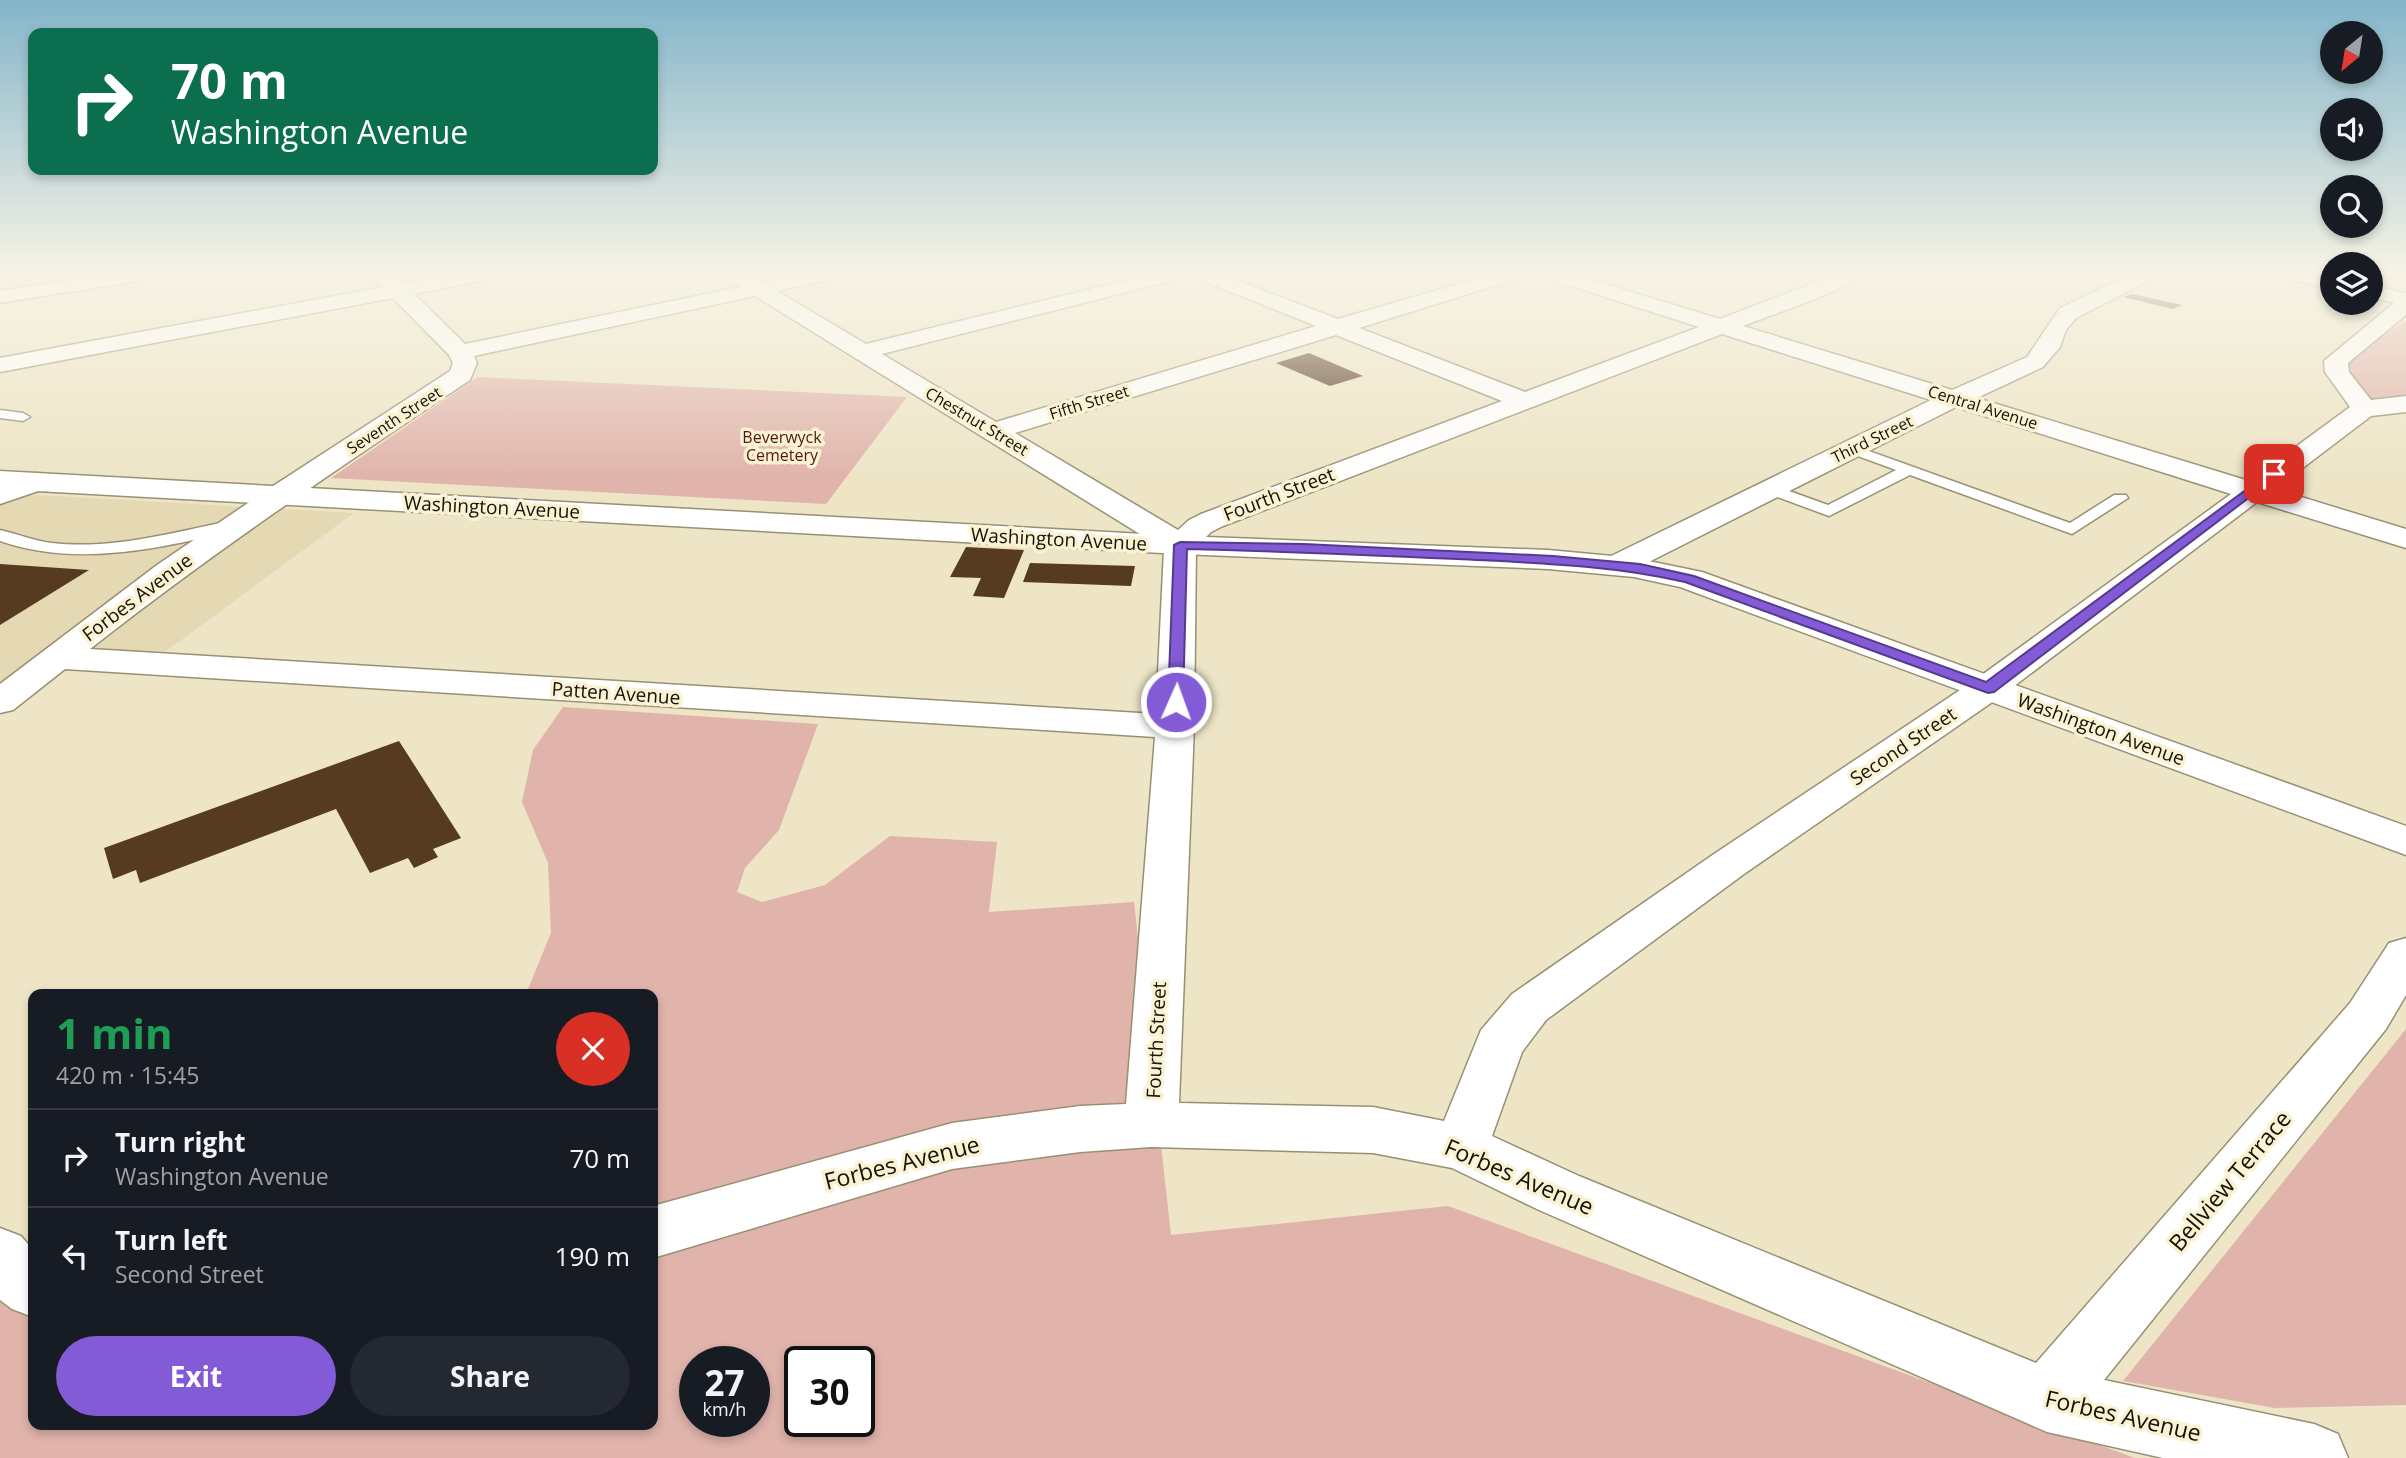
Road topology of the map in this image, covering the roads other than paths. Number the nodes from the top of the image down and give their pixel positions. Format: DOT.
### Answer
graph roads {
  1 [pos="100,344"];
  2 [pos="452,344"];
  3 [pos="493,344"];
  4 [pos="849,344"];
  5 [pos="894,344"];
  6 [pos="1280,344"];
  7 [pos="1385,344"];
  8 [pos="1673,344"];
  9 [pos="1780,344"];
  10 [pos="2049,344"];
  11 [pos="2356,344"];
  12 [pos="460,352"];
  13 [pos="862,352"];
  14 [pos="0,365"];
  15 [pos="1955,398"];
  16 [pos="1523,400"];
  17 [pos="2406,404"];
  18 [pos="2364,409"];
  19 [pos="0,414"];
  20 [pos="23,417"];
  21 [pos="993,431"];
  22 [pos="1852,449"];
  23 [pos="1908,470"];
  24 [pos="0,480"];
  25 [pos="37,482"];
  26 [pos="1770,489"];
  27 [pos="2252,491"];
  28 [pos="0,495"];
  29 [pos="277,496"];
  30 [pos="2120,498"];
  31 [pos="240,523"];
  32 [pos="0,535"];
  33 [pos="2406,539"];
  34 [pos="1180,545"];
  35 [pos="1618,565"];
  36 [pos="58,658"];
  37 [pos="1988,688"];
  38 [pos="0,702"];
  39 [pos="1175,727"];
  40 [pos="2406,841"];
  41 [pos="2406,955"];
  42 [pos="1151,1125"];
  43 [pos="1461,1147"];
  44 [pos="658,1231"];
  45 [pos="0,1255"];
  46 [pos="28,1285"];
  47 [pos="2047,1400"];
  48 [pos="2314,1458"];
  1 -- 14 [label="street"];
  2 -- 12 [label="street"];
  3 -- 12 [label="street"];
  4 -- 13 [label="street, Chestnut Street"];
  5 -- 13 [label="street"];
  6 -- 21 [label="street, Fifth Street"];
  7 -- 16 [label="street"];
  8 -- 16 [label="street, Fourth Street"];
  9 -- 15 [label="street, Central Avenue"];
  10 -- 15 [label="street, Third Street"];
  11 -- 18 [label="street"];
  12 -- 29 [label="street, Seventh Street"];
  13 -- 21 [label="street, Chestnut Street"];
  15 -- 22 [label="street, Third Street"];
  15 -- 27 [label="street, Central Avenue"];
  16 -- 34 [label="street, Fourth Street"];
  17 -- 18 [label="street, Second Street"];
  18 -- 27 [label="street, Second Street"];
  19 -- 20 [label="lane"];
  21 -- 34 [label="street, Chestnut Street"];
  22 -- 23 [label="lane"];
  22 -- 26 [label="street, Third Street"];
  23 -- 26 [label="lane"];
  23 -- 30 [label="lane"];
  24 -- 25 [label="street, Washington Avenue"];
  25 -- 28 [label="street"];
  25 -- 29 [label="street, Washington Avenue"];
  26 -- 35 [label="street, Third Street"];
  27 -- 33 [label="street, Central Avenue"];
  27 -- 37 [label="street, Second Street"];
  29 -- 31 [label="street, Forbes Avenue"];
  29 -- 34 [label="street, Washington Avenue"];
  31 -- 32 [label="lane"];
  31 -- 36 [label="street, Forbes Avenue"];
  34 -- 35 [label="street, Washington Avenue"];
  34 -- 39 [label="street, Fourth Street"];
  35 -- 37 [label="street, Washington Avenue"];
  36 -- 38 [label="street, Forbes Avenue"];
  36 -- 39 [label="street, Patten Avenue"];
  37 -- 40 [label="street, Washington Avenue"];
  37 -- 43 [label="street, Second Street"];
  39 -- 42 [label="street, Fourth Street"];
  41 -- 47 [label="street, Bellview Terrace"];
  42 -- 43 [label="street, Forbes Avenue"];
  42 -- 44 [label="street, Forbes Avenue"];
  43 -- 47 [label="street, Forbes Avenue"];
  45 -- 46 [label="street"];
  47 -- 48 [label="street, Forbes Avenue"];
}
